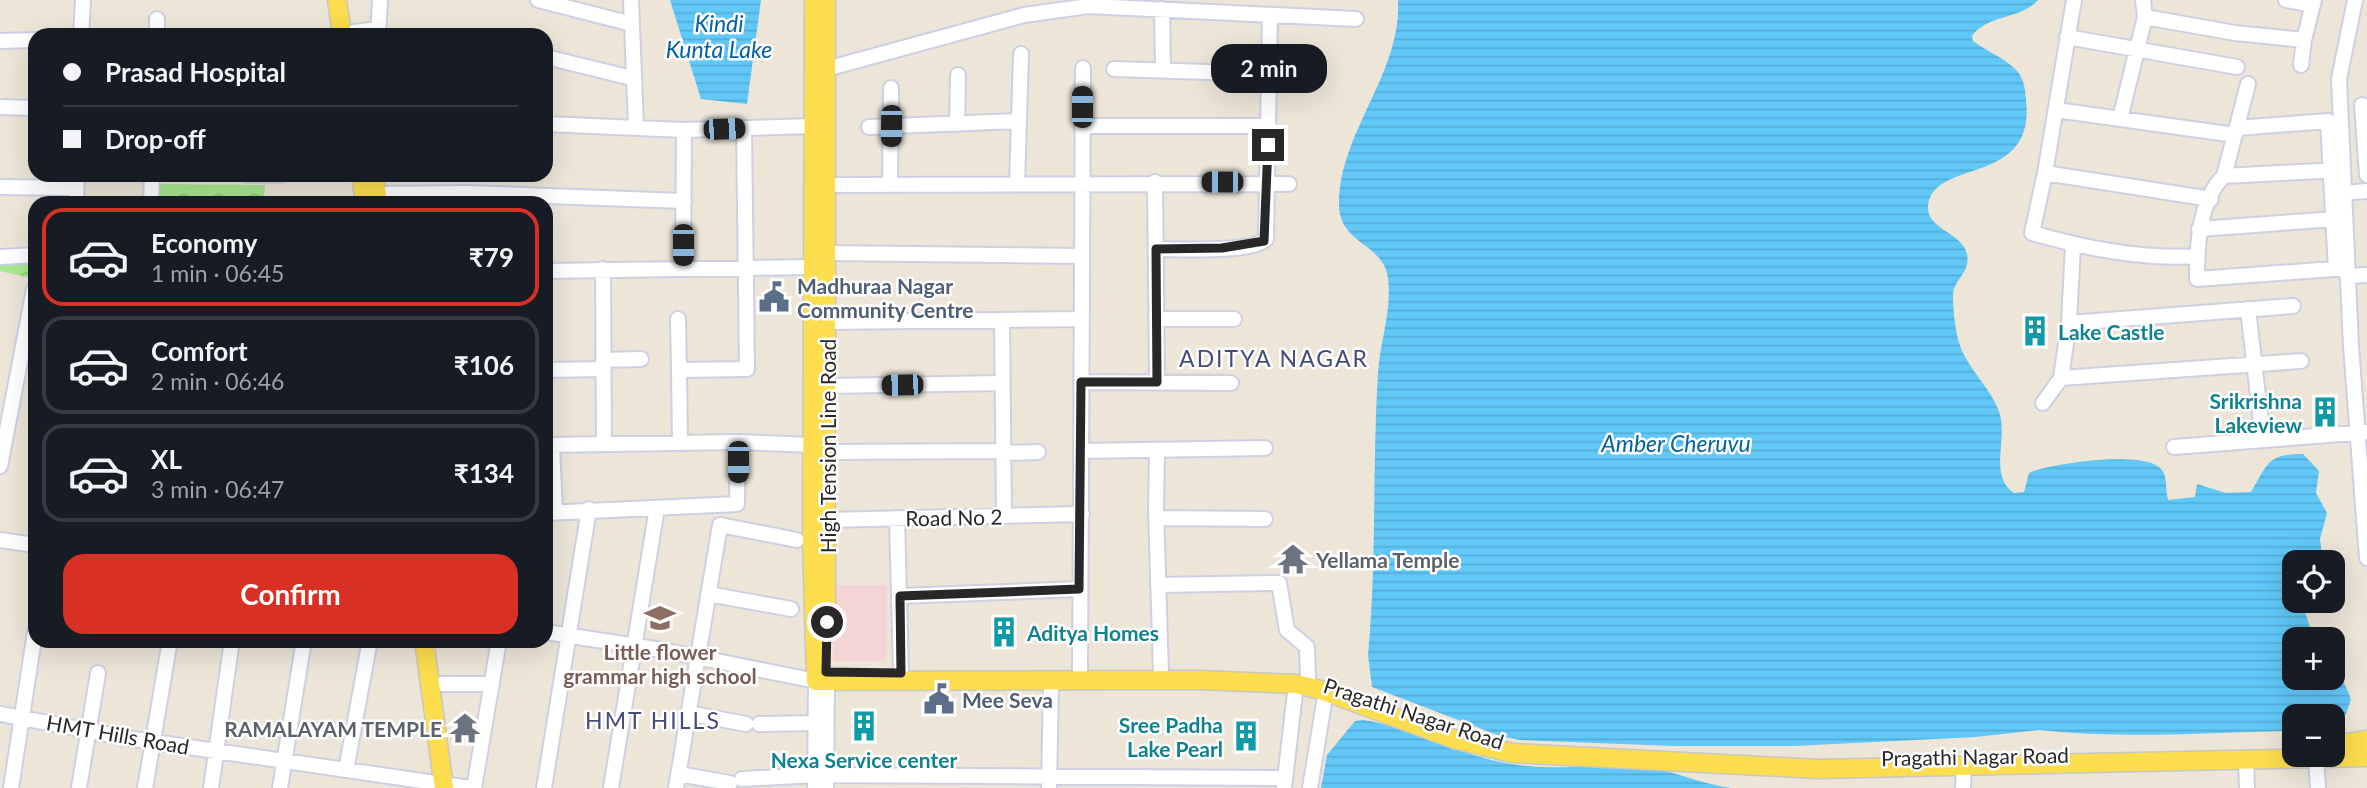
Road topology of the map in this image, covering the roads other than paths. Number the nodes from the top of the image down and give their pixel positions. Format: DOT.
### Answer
graph roads {
  1 [pos="83,0"];
  2 [pos="380,0"];
  3 [pos="538,0"];
  4 [pos="631,0"];
  5 [pos="814,0"];
  6 [pos="826,0"];
  7 [pos="1293,0"];
  8 [pos="2074,0"];
  9 [pos="2143,0"];
  10 [pos="2286,0"];
  11 [pos="2355,0"];
  12 [pos="344,2"];
  13 [pos="2314,2"];
  14 [pos="1157,6"];
  15 [pos="1270,15"];
  16 [pos="1293,16"];
  17 [pos="2145,17"];
  18 [pos="157,19"];
  19 [pos="1356,19"];
  20 [pos="632,24"];
  21 [pos="81,28"];
  22 [pos="157,28"];
  23 [pos="349,28"];
  24 [pos="378,28"];
  25 [pos="2067,37"];
  26 [pos="28,40"];
  27 [pos="2304,40"];
  28 [pos="0,41"];
  29 [pos="2135,51"];
  30 [pos="1021,54"];
  31 [pos="553,59"];
  32 [pos="2301,65"];
  33 [pos="2237,67"];
  34 [pos="1083,68"];
  35 [pos="826,69"];
  36 [pos="1114,69"];
  37 [pos="1163,70"];
  38 [pos="1270,74"];
  39 [pos="958,75"];
  40 [pos="632,78"];
  41 [pos="2248,83"];
  42 [pos="891,88"];
  43 [pos="2362,105"];
  44 [pos="0,107"];
  45 [pos="28,108"];
  46 [pos="2056,110"];
  47 [pos="2120,119"];
  48 [pos="1019,121"];
  49 [pos="553,124"];
  50 [pos="957,124"];
  51 [pos="813,126"];
  52 [pos="891,126"];
  53 [pos="1082,126"];
  54 [pos="1269,126"];
  55 [pos="636,127"];
  56 [pos="869,127"];
  57 [pos="744,128"];
  58 [pos="684,130"];
  59 [pos="2236,132"];
  60 [pos="2337,170"];
  61 [pos="2045,173"];
  62 [pos="2367,175"];
  63 [pos="2224,176"];
  64 [pos="63,182"];
  65 [pos="1155,182"];
  66 [pos="1082,183"];
  67 [pos="1267,183"];
  68 [pos="1017,184"];
  69 [pos="1289,184"];
  70 [pos="827,185"];
  71 [pos="890,185"];
  72 [pos="0,187"];
  73 [pos="2367,191"];
  74 [pos="2343,193"];
  75 [pos="553,199"];
  76 [pos="2211,199"];
  77 [pos="684,201"];
  78 [pos="2335,219"];
  79 [pos="2199,229"];
  80 [pos="2073,245"];
  81 [pos="1156,249"];
  82 [pos="827,253"];
  83 [pos="28,255"];
  84 [pos="1082,256"];
  85 [pos="2197,256"];
  86 [pos="0,257"];
  87 [pos="683,267"];
  88 [pos="746,267"];
  89 [pos="813,267"];
  90 [pos="603,270"];
  91 [pos="553,271"];
  92 [pos="2343,271"];
  93 [pos="2367,275"];
  94 [pos="2293,306"];
  95 [pos="2248,309"];
  96 [pos="1082,318"];
  97 [pos="678,319"];
  98 [pos="1156,319"];
  99 [pos="28,320"];
  100 [pos="1002,320"];
  101 [pos="1234,320"];
  102 [pos="827,322"];
  103 [pos="2069,323"];
  104 [pos="2367,344"];
  105 [pos="2351,346"];
  106 [pos="641,359"];
  107 [pos="2301,361"];
  108 [pos="603,364"];
  109 [pos="2256,364"];
  110 [pos="553,369"];
  111 [pos="679,370"];
  112 [pos="2061,378"];
  113 [pos="1081,382"];
  114 [pos="1157,382"];
  115 [pos="1003,383"];
  116 [pos="1231,383"];
  117 [pos="826,386"];
  118 [pos="2043,403"];
  119 [pos="2362,432"];
  120 [pos="2263,439"];
  121 [pos="738,442"];
  122 [pos="680,443"];
  123 [pos="604,444"];
  124 [pos="553,445"];
  125 [pos="2174,447"];
  126 [pos="819,448"];
  127 [pos="1265,448"];
  128 [pos="1157,450"];
  129 [pos="1081,451"];
  130 [pos="1003,452"];
  131 [pos="1038,452"];
  132 [pos="0,466"];
  133 [pos="657,508"];
  134 [pos="589,509"];
  135 [pos="553,512"];
  136 [pos="1082,514"];
  137 [pos="1003,515"];
  138 [pos="897,518"];
  139 [pos="1157,518"];
  140 [pos="1265,519"];
  141 [pos="827,520"];
  142 [pos="0,540"];
  143 [pos="797,540"];
  144 [pos="28,544"];
  145 [pos="2367,558"];
  146 [pos="1158,585"];
  147 [pos="1079,589"];
  148 [pos="708,594"];
  149 [pos="900,596"];
  150 [pos="791,609"];
  151 [pos="553,633"];
  152 [pos="569,635"];
  153 [pos="634,646"];
  154 [pos="32,648"];
  155 [pos="169,648"];
  156 [pos="231,648"];
  157 [pos="303,648"];
  158 [pos="369,648"];
  159 [pos="426,648"];
  160 [pos="437,648"];
  161 [pos="498,648"];
  162 [pos="698,655"];
  163 [pos="98,673"];
  164 [pos="901,673"];
  165 [pos="1161,674"];
  166 [pos="1080,676"];
  167 [pos="821,677"];
  168 [pos="1219,677"];
  169 [pos="1302,681"];
  170 [pos="1051,682"];
  171 [pos="442,684"];
  172 [pos="492,684"];
  173 [pos="1326,691"];
  174 [pos="0,713"];
  175 [pos="688,713"];
  176 [pos="21,717"];
  177 [pos="815,723"];
  178 [pos="90,732"];
  179 [pos="2367,740"];
  180 [pos="155,742"];
  181 [pos="2345,743"];
  182 [pos="217,750"];
  183 [pos="2282,750"];
  184 [pos="2367,757"];
  185 [pos="2345,758"];
  186 [pos="2282,760"];
  187 [pos="285,761"];
  188 [pos="2246,762"];
  189 [pos="1965,766"];
  190 [pos="2317,767"];
  191 [pos="346,770"];
  192 [pos="677,781"];
  193 [pos="821,781"];
  194 [pos="1049,782"];
  195 [pos="1280,783"];
  196 [pos="456,787"];
  197 [pos="11,788"];
  198 [pos="79,788"];
  199 [pos="145,788"];
  200 [pos="211,788"];
  201 [pos="281,788"];
  202 [pos="544,788"];
  203 [pos="611,788"];
  204 [pos="1310,788"];
  205 [pos="1963,788"];
  206 [pos="2247,788"];
  207 [pos="2318,788"];
  1 -- 21 [label="street"];
  2 -- 24 [label="street"];
  3 -- 20 [label="street"];
  4 -- 20 [label="street"];
  5 -- 51 [label="main road, High Tension Line Road"];
  6 -- 35 [label="main road, High Tension Line Road"];
  7 -- 16 [label="street"];
  8 -- 25 [label="street"];
  9 -- 17 [label="street"];
  10 -- 13 [label="street"];
  11 -- 60 [label="street"];
  12 -- 23 [label="main road"];
  13 -- 27 [label="street"];
  14 -- 15 [label="street"];
  14 -- 35 [label="street"];
  14 -- 37 [label="street"];
  15 -- 16 [label="street"];
  15 -- 38 [label="street"];
  16 -- 19 [label="street"];
  17 -- 27 [label="street"];
  17 -- 29 [label="street"];
  18 -- 22 [label="street"];
  20 -- 40 [label="street"];
  25 -- 29 [label="street"];
  25 -- 46 [label="street"];
  26 -- 28 [label="street"];
  27 -- 32 [label="street"];
  29 -- 33 [label="street"];
  29 -- 47 [label="street"];
  30 -- 48 [label="street"];
  31 -- 40 [label="street"];
  34 -- 53 [label="street"];
  35 -- 70 [label="main road, High Tension Line Road"];
  36 -- 37 [label="street"];
  37 -- 38 [label="street"];
  38 -- 54 [label="street"];
  39 -- 50 [label="street"];
  40 -- 55 [label="street"];
  41 -- 59 [label="street"];
  42 -- 52 [label="street"];
  43 -- 62 [label="street"];
  44 -- 45 [label="street"];
  46 -- 47 [label="street"];
  46 -- 61 [label="street"];
  47 -- 59 [label="street"];
  48 -- 50 [label="street"];
  48 -- 68 [label="street"];
  49 -- 55 [label="street"];
  50 -- 52 [label="street"];
  51 -- 57 [label="street"];
  51 -- 89 [label="main road, High Tension Line Road"];
  52 -- 56 [label="street"];
  52 -- 71 [label="street"];
  53 -- 54 [label="street"];
  53 -- 66 [label="street"];
  54 -- 67 [label="street"];
  55 -- 58 [label="street"];
  57 -- 58 [label="street"];
  57 -- 88 [label="street"];
  58 -- 77 [label="street"];
  59 -- 60 [label="street"];
  59 -- 63 [label="street"];
  60 -- 63 [label="street"];
  60 -- 74 [label="street"];
  60 -- 78 [label="street"];
  61 -- 76 [label="street"];
  61 -- 80 [label="street"];
  63 -- 76 [label="street"];
  64 -- 72 [label="street"];
  65 -- 66 [label="street"];
  65 -- 67 [label="street"];
  65 -- 81 [label="street"];
  66 -- 68 [label="street"];
  66 -- 84 [label="street"];
  67 -- 69 [label="street"];
  67 -- 81 [label="street"];
  68 -- 71 [label="street"];
  70 -- 71 [label="street"];
  70 -- 82 [label="main road, High Tension Line Road"];
  73 -- 74 [label="street"];
  74 -- 92 [label="street"];
  75 -- 77 [label="street"];
  76 -- 79 [label="street"];
  77 -- 87 [label="street"];
  78 -- 79 [label="street"];
  78 -- 92 [label="street"];
  79 -- 85 [label="street"];
  80 -- 85 [label="street"];
  80 -- 103 [label="street"];
  81 -- 98 [label="street"];
  82 -- 84 [label="street"];
  82 -- 102 [label="main road, High Tension Line Road"];
  83 -- 86 [label="street"];
  84 -- 96 [label="street"];
  85 -- 92 [label="street"];
  87 -- 88 [label="street"];
  87 -- 90 [label="street"];
  88 -- 89 [label="street"];
  88 -- 111 [label="street"];
  89 -- 126 [label="main road, High Tension Line Road"];
  90 -- 91 [label="street"];
  90 -- 108 [label="street"];
  92 -- 93 [label="street"];
  92 -- 105 [label="street"];
  94 -- 95 [label="street"];
  95 -- 103 [label="street"];
  95 -- 109 [label="street"];
  96 -- 100 [label="street"];
  96 -- 113 [label="street"];
  97 -- 111 [label="street"];
  98 -- 101 [label="street"];
  98 -- 114 [label="street"];
  99 -- 132 [label="street"];
  100 -- 102 [label="street"];
  100 -- 115 [label="street"];
  102 -- 117 [label="main road, High Tension Line Road"];
  103 -- 112 [label="street"];
  104 -- 105 [label="street"];
  105 -- 119 [label="street"];
  106 -- 108 [label="street"];
  107 -- 109 [label="street"];
  108 -- 110 [label="street"];
  108 -- 123 [label="street"];
  109 -- 112 [label="street"];
  109 -- 120 [label="street"];
  111 -- 122 [label="street"];
  112 -- 118 [label="street"];
  113 -- 114 [label="street"];
  113 -- 129 [label="street"];
  114 -- 116 [label="street"];
  115 -- 117 [label="street"];
  115 -- 130 [label="street"];
  117 -- 126 [label="main road, High Tension Line Road"];
  119 -- 120 [label="street"];
  119 -- 145 [label="street"];
  120 -- 125 [label="street"];
  121 -- 122 [label="street"];
  121 -- 126 [label="street"];
  121 -- 133 [label="street"];
  122 -- 123 [label="street"];
  123 -- 124 [label="street"];
  126 -- 130 [label="street"];
  126 -- 141 [label="main road, High Tension Line Road"];
  126 -- 167 [label="main road, High Tension Line Road"];
  127 -- 128 [label="street"];
  128 -- 129 [label="street"];
  128 -- 139 [label="street"];
  129 -- 136 [label="street"];
  130 -- 131 [label="street"];
  130 -- 137 [label="street"];
  133 -- 134 [label="street"];
  133 -- 153 [label="street"];
  134 -- 135 [label="street"];
  134 -- 152 [label="street"];
  136 -- 137 [label="street, Road No 2"];
  136 -- 147 [label="street"];
  137 -- 138 [label="street, Road No 2"];
  138 -- 141 [label="street, Road No 2"];
  138 -- 149 [label="street"];
  139 -- 140 [label="street"];
  139 -- 146 [label="street"];
  141 -- 167 [label="main road, High Tension Line Road"];
  142 -- 144 [label="street"];
  143 -- 148 [label="street"];
  146 -- 165 [label="street"];
  146 -- 169 [label="street"];
  147 -- 149 [label="street"];
  147 -- 166 [label="street"];
  148 -- 150 [label="street"];
  148 -- 162 [label="street"];
  149 -- 164 [label="street"];
  151 -- 152 [label="street"];
  152 -- 153 [label="street"];
  152 -- 202 [label="street"];
  153 -- 162 [label="street"];
  153 -- 203 [label="street"];
  154 -- 176 [label="street"];
  155 -- 180 [label="street"];
  156 -- 182 [label="street"];
  157 -- 187 [label="street"];
  158 -- 191 [label="street"];
  159 -- 196 [label="main road"];
  160 -- 171 [label="main road"];
  161 -- 172 [label="street"];
  162 -- 167 [label="street"];
  162 -- 175 [label="street"];
  163 -- 178 [label="street"];
  164 -- 166 [label="main road"];
  164 -- 167 [label="main road"];
  165 -- 166 [label="main road"];
  165 -- 168 [label="main road"];
  167 -- 170 [label="main road"];
  167 -- 177 [label="street"];
  167 -- 193 [label="street"];
  168 -- 169 [label="main road"];
  168 -- 170 [label="main road"];
  169 -- 173 [label="main road, Pragathi Nagar Road"];
  169 -- 183 [label="main road, Pragathi Nagar Road"];
  169 -- 195 [label="street"];
  170 -- 194 [label="street"];
  171 -- 172 [label="street"];
  171 -- 196 [label="main road"];
  172 -- 196 [label="street"];
  173 -- 189 [label="main road, Pragathi Nagar Road"];
  173 -- 204 [label="street"];
  174 -- 176 [label="street, HMT Hills Road"];
  175 -- 177 [label="street"];
  175 -- 192 [label="street"];
  176 -- 178 [label="street, HMT Hills Road"];
  176 -- 197 [label="street"];
  177 -- 193 [label="street"];
  178 -- 180 [label="street, HMT Hills Road"];
  178 -- 198 [label="street"];
  179 -- 181 [label="main road"];
  180 -- 182 [label="street, HMT Hills Road"];
  180 -- 199 [label="street"];
  182 -- 187 [label="street, HMT Hills Road"];
  182 -- 200 [label="street"];
  184 -- 185 [label="main road, Pragathi Nagar Road"];
  186 -- 188 [label="main road, Pragathi Nagar Road"];
  187 -- 191 [label="street, HMT Hills Road"];
  187 -- 201 [label="street"];
  188 -- 189 [label="main road, Pragathi Nagar Road"];
  188 -- 206 [label="street"];
  189 -- 205 [label="street"];
  190 -- 207 [label="street"];
  191 -- 196 [label="street, HMT Hills Road"];
  192 -- 193 [label="street"];
  193 -- 194 [label="street"];
  194 -- 195 [label="street"];
}
